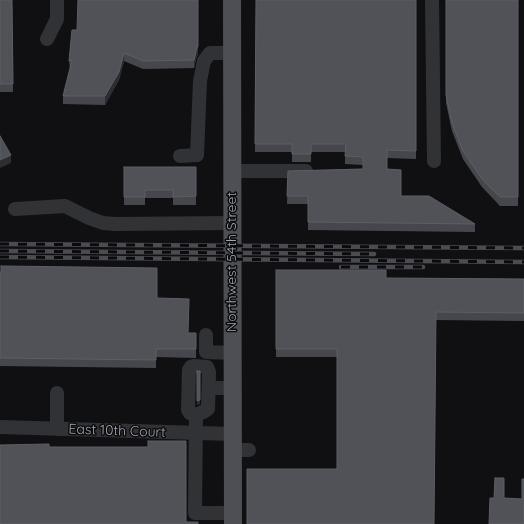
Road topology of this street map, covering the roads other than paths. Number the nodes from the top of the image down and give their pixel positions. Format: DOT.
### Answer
graph roads {
  1 [pos="57,0"];
  2 [pos="232,0"];
  3 [pos="432,0"];
  4 [pos="47,39"];
  5 [pos="232,53"];
  6 [pos="180,156"];
  7 [pos="434,161"];
  8 [pos="232,171"];
  9 [pos="322,171"];
  10 [pos="15,209"];
  11 [pos="232,223"];
  12 [pos="206,335"];
  13 [pos="232,353"];
  14 [pos="209,388"];
  15 [pos="234,388"];
  16 [pos="57,393"];
  17 [pos="196,415"];
  18 [pos="0,427"];
  19 [pos="57,429"];
  20 [pos="196,433"];
  21 [pos="239,445"];
  22 [pos="233,518"];
  1 -- 4 [label="street"];
  2 -- 5 [label="main road, Northwest 54th Street"];
  3 -- 7 [label="street"];
  5 -- 6 [label="street"];
  5 -- 8 [label="main road, Northwest 54th Street"];
  8 -- 9 [label="street"];
  8 -- 11 [label="main road, Northwest 54th Street"];
  10 -- 11 [label="street"];
  11 -- 13 [label="main road, Northwest 54th Street"];
  12 -- 13 [label="street"];
  13 -- 15 [label="main road, Northwest 54th Street"];
  14 -- 15 [label="street"];
  14 -- 17 [label="street"];
  14 -- 17 [label="street"];
  15 -- 21 [label="main road, Northwest 54th Street"];
  16 -- 19 [label="street"];
  17 -- 20 [label="street"];
  18 -- 19 [label="street, East 10th Court"];
  19 -- 20 [label="street, East 10th Court"];
  20 -- 21 [label="street, East 10th Court"];
  20 -- 22 [label="street"];
  21 -- 22 [label="main road, Northwest 54th Street"];
}
